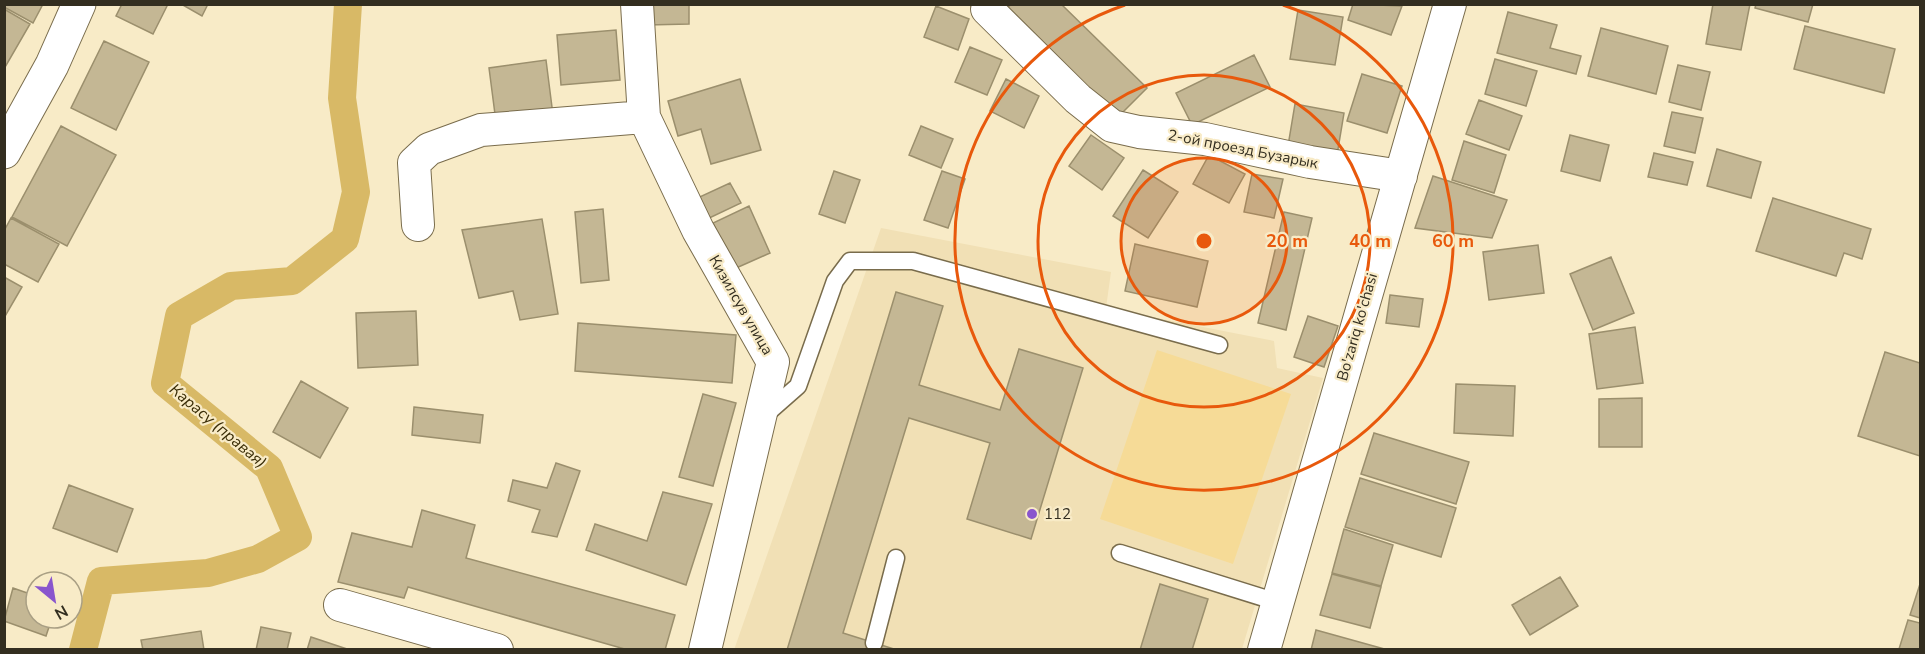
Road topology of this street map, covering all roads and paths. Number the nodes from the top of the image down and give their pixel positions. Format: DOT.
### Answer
graph roads {
  1 [pos="79,4"];
  2 [pos="637,4"];
  3 [pos="1450,4"];
  4 [pos="987,9"];
  5 [pos="644,117"];
  6 [pos="4,152"];
  7 [pos="1401,176"];
  8 [pos="418,225"];
  9 [pos="1219,345"];
  10 [pos="759,420"];
  11 [pos="1120,553"];
  12 [pos="896,558"];
  13 [pos="1277,602"];
  14 [pos="340,604"];
  15 [pos="874,643"];
  16 [pos="497,650"];
  17 [pos="705,650"];
  18 [pos="1263,650"];
  1 -- 6 [label="street"];
  2 -- 5 [label="street, Кизилсув улица"];
  3 -- 7 [label="street, Bo'zariq ko'chasi"];
  4 -- 7 [label="street, 2-ой проезд Бузарык"];
  5 -- 8 [label="street"];
  5 -- 10 [label="street, Кизилсув улица"];
  7 -- 13 [label="street, Bo'zariq ko'chasi"];
  9 -- 10 [label="lane"];
  10 -- 17 [label="street, Кизилсув улица"];
  11 -- 13 [label="lane"];
  12 -- 15 [label="lane"];
  13 -- 18 [label="street, Bo'zariq ko'chasi"];
  14 -- 16 [label="street"];
}
